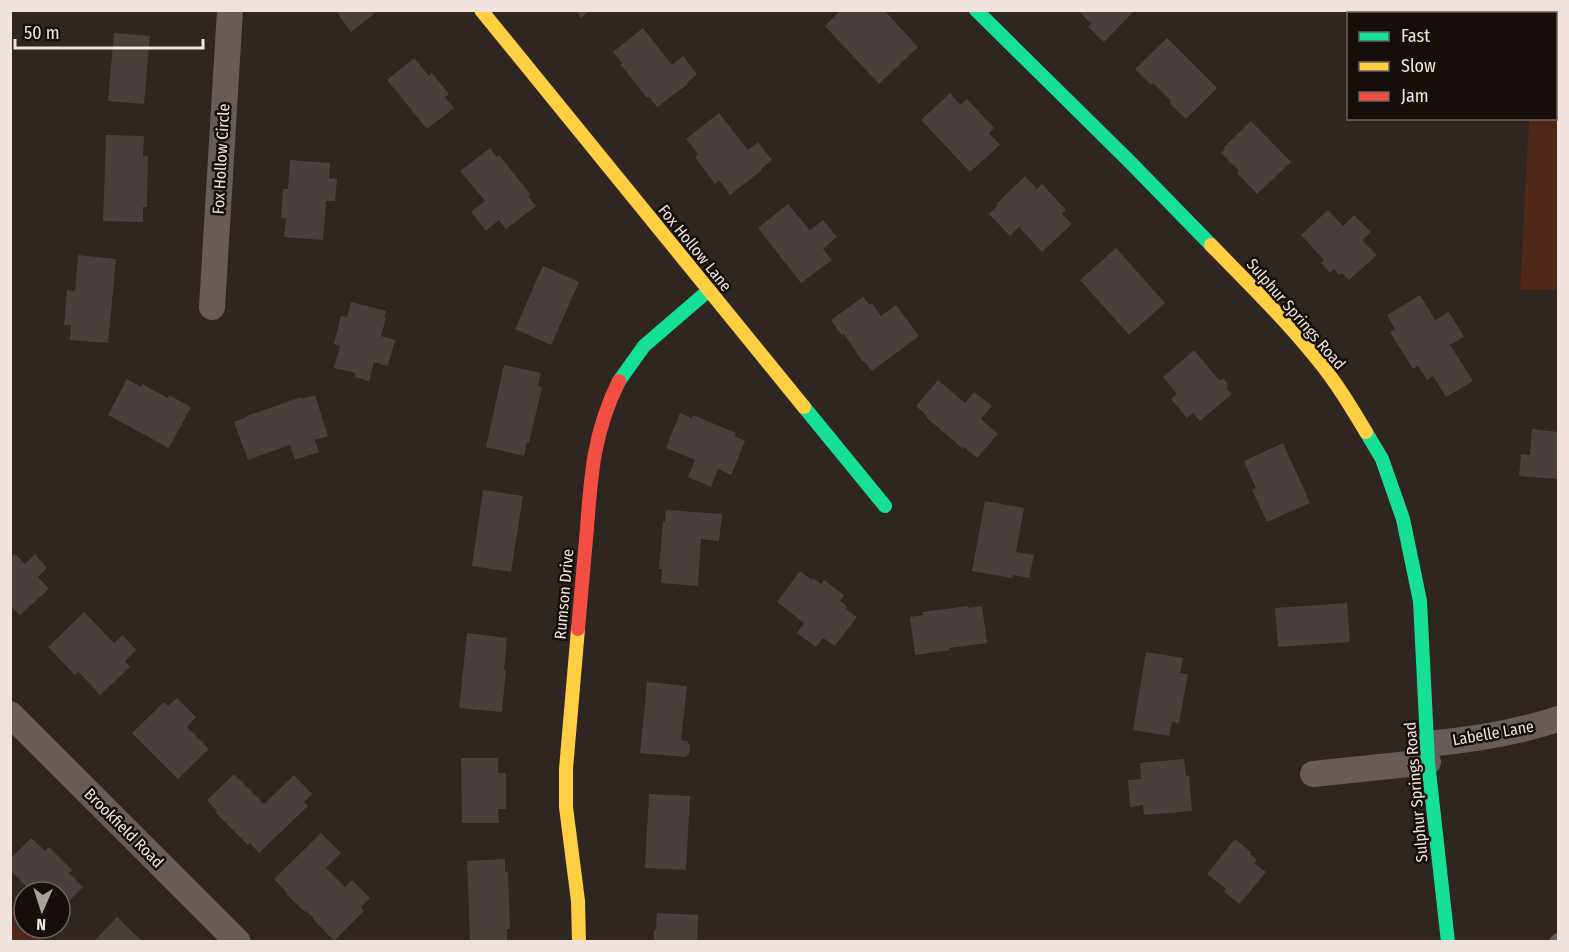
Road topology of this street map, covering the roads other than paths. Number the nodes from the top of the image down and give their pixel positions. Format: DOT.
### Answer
graph roads {
  1 [pos="230,10"];
  2 [pos="481,10"];
  3 [pos="976,10"];
  4 [pos="708,291"];
  5 [pos="212,307"];
  6 [pos="885,506"];
  7 [pos="10,714"];
  8 [pos="1558,719"];
  9 [pos="1427,753"];
  10 [pos="1314,774"];
  11 [pos="238,942"];
  12 [pos="579,942"];
  13 [pos="1448,942"];
  1 -- 5 [label="street, Fox Hollow Circle"];
  2 -- 4 [label="street, Fox Hollow Lane"];
  3 -- 9 [label="street, Sulphur Springs Road"];
  4 -- 6 [label="street, Fox Hollow Lane"];
  4 -- 12 [label="street, Rumson Drive"];
  7 -- 11 [label="street, Brookfield Road"];
  8 -- 9 [label="street, Labelle Lane"];
  9 -- 10 [label="street, Labelle Lane"];
  9 -- 13 [label="street, Sulphur Springs Road"];
}
